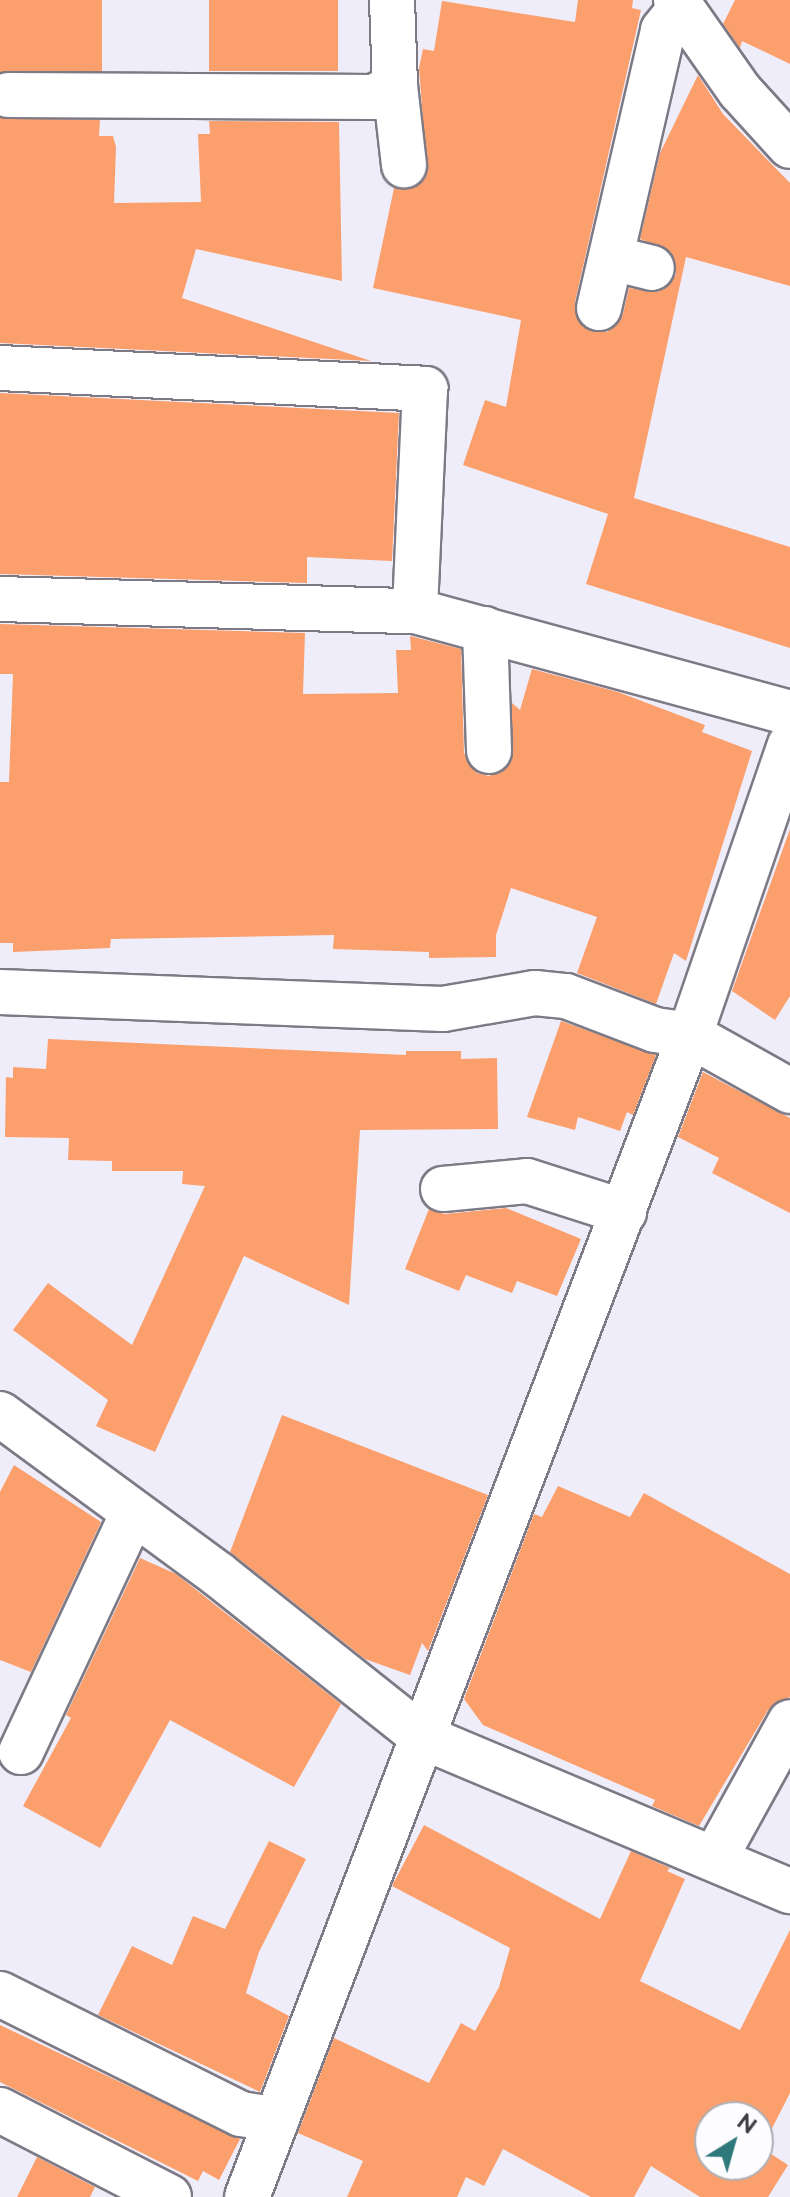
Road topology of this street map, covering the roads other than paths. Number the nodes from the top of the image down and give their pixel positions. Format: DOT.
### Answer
graph roads {
  1 [pos="392,0"];
  2 [pos="678,4"];
  3 [pos="395,86"];
  4 [pos="8,95"];
  5 [pos="790,146"];
  6 [pos="404,165"];
  7 [pos="599,308"];
  8 [pos="0,368"];
  9 [pos="0,599"];
  10 [pos="415,611"];
  11 [pos="485,629"];
  12 [pos="790,713"];
  13 [pos="790,745"];
  14 [pos="489,751"];
  15 [pos="0,992"];
  16 [pos="690,1035"];
  17 [pos="790,1091"];
  18 [pos="443,1189"];
  19 [pos="624,1212"];
  20 [pos="0,1414"];
  21 [pos="133,1513"];
  22 [pos="790,1722"];
  23 [pos="423,1737"];
  24 [pos="21,1752"];
  25 [pos="715,1858"];
  26 [pos="790,1891"];
  27 [pos="0,1994"];
  28 [pos="0,2110"];
  29 [pos="277,2120"];
  30 [pos="169,2197"];
  31 [pos="247,2197"];
  1 -- 3 [label="street"];
  2 -- 5 [label="street"];
  2 -- 7 [label="street"];
  3 -- 4 [label="street"];
  3 -- 6 [label="street"];
  8 -- 10 [label="street"];
  9 -- 10 [label="street"];
  10 -- 11 [label="street"];
  11 -- 12 [label="street"];
  11 -- 14 [label="street"];
  13 -- 16 [label="street"];
  15 -- 16 [label="street"];
  16 -- 17 [label="street"];
  16 -- 19 [label="street"];
  18 -- 19 [label="street"];
  19 -- 23 [label="street"];
  20 -- 21 [label="street"];
  21 -- 23 [label="street"];
  21 -- 24 [label="street"];
  22 -- 25 [label="street"];
  23 -- 25 [label="street"];
  23 -- 29 [label="street"];
  25 -- 26 [label="street"];
  27 -- 29 [label="street"];
  28 -- 30 [label="street"];
  29 -- 31 [label="street"];
}
